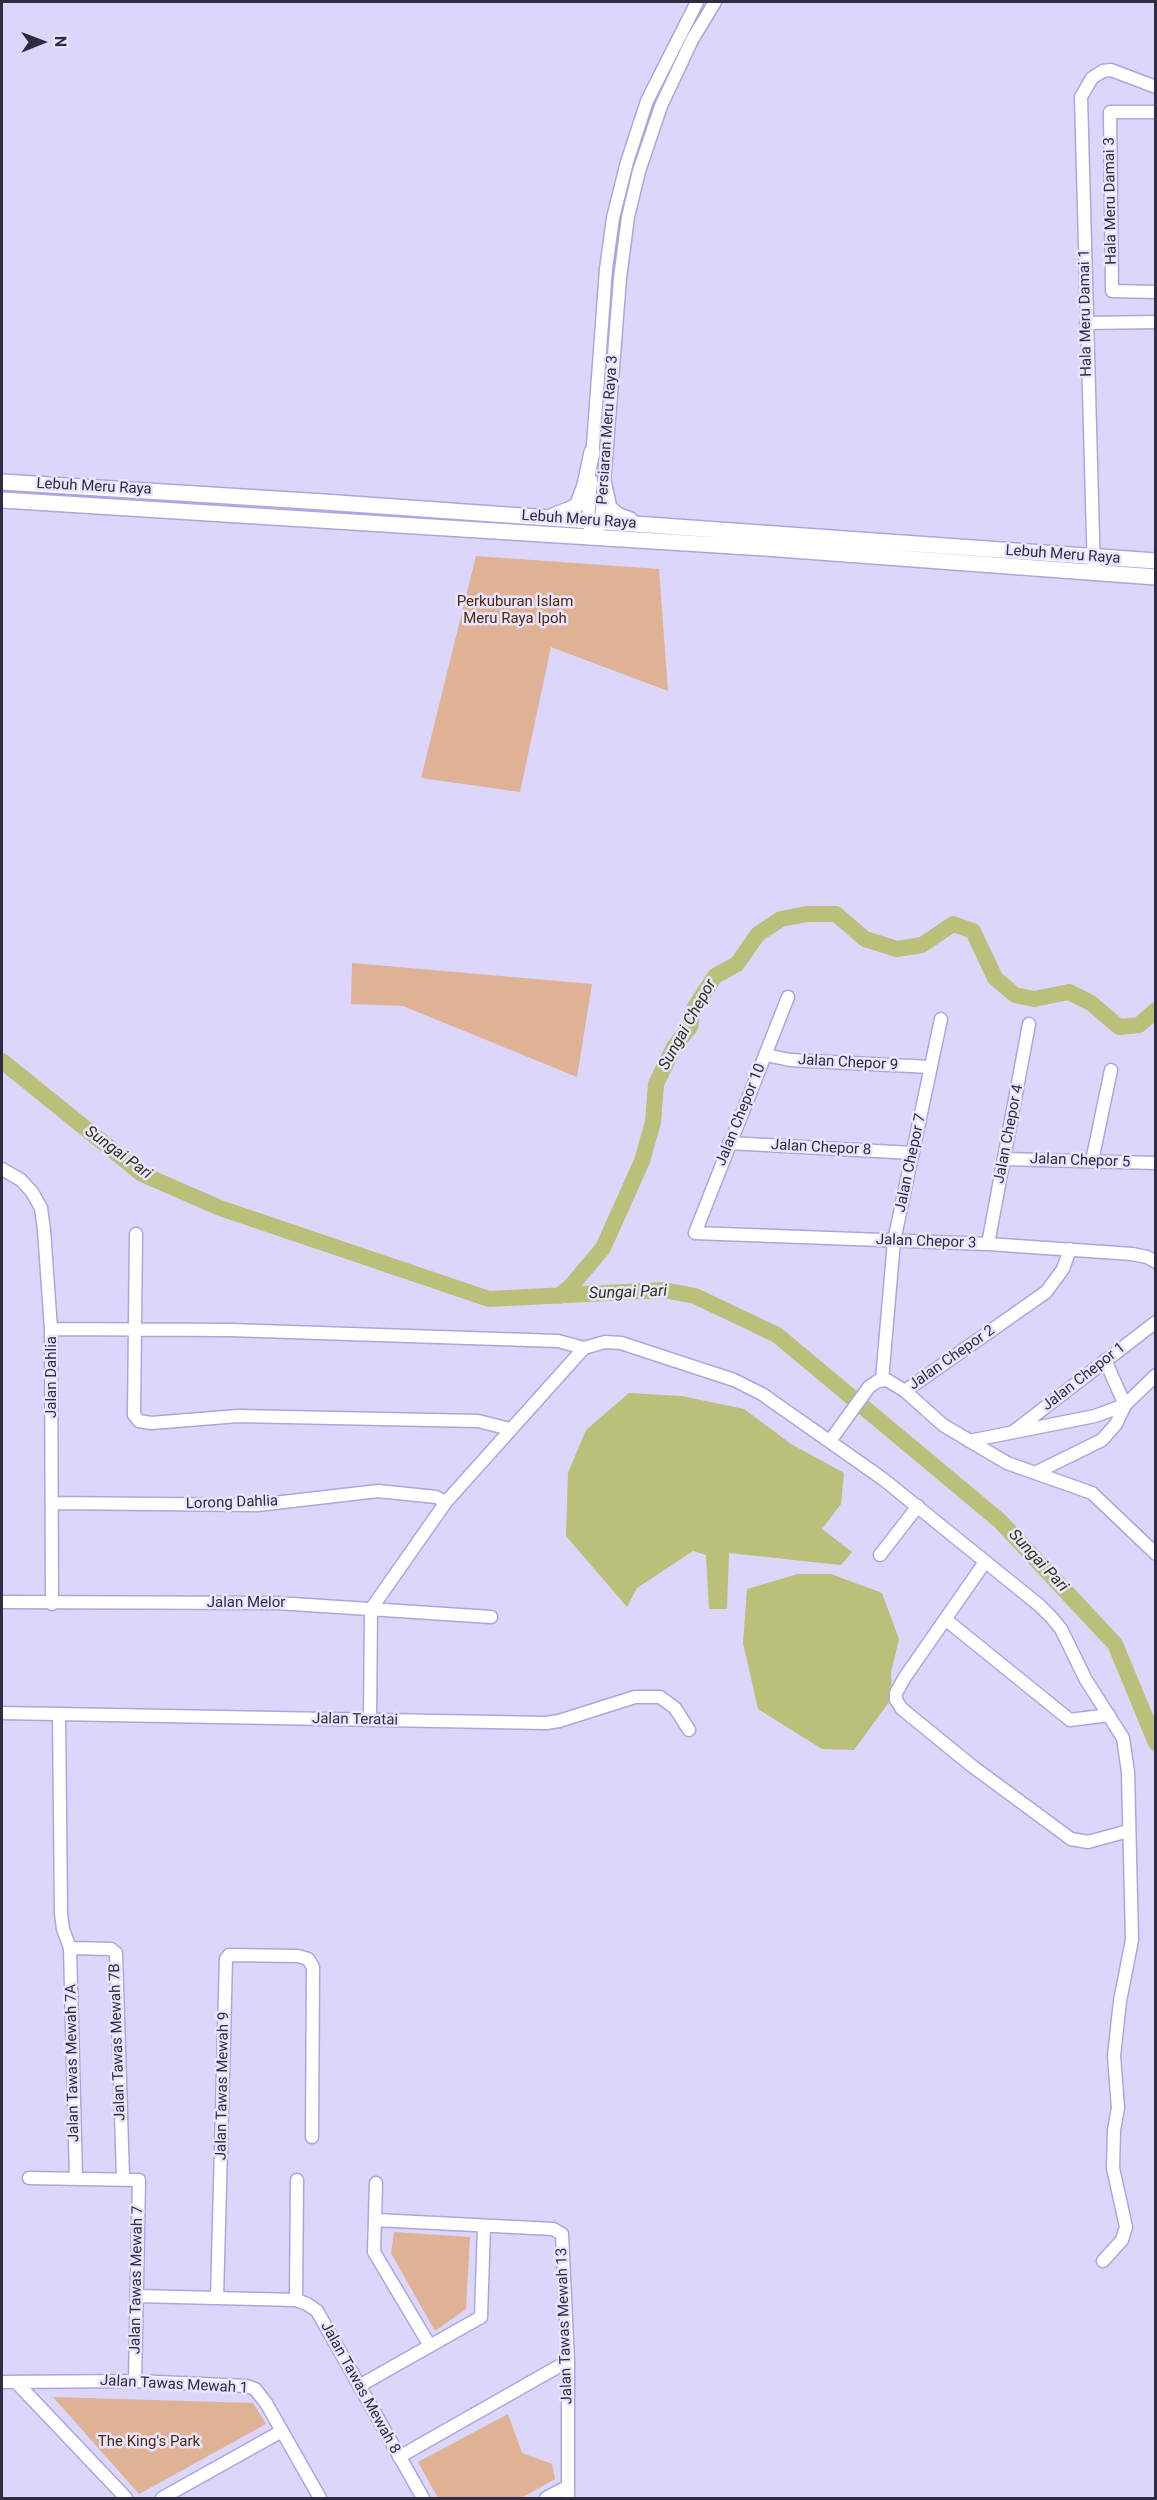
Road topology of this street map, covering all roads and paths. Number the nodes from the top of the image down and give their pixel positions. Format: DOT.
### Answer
graph roads {
  1 [pos="697,2"];
  2 [pos="715,2"];
  3 [pos="1155,87"];
  4 [pos="1155,112"];
  5 [pos="1155,292"];
  6 [pos="1155,322"];
  7 [pos="1086,323"];
  8 [pos="592,452"];
  9 [pos="2,476"];
  10 [pos="2,482"];
  11 [pos="21,483"];
  12 [pos="604,485"];
  13 [pos="2,500"];
  14 [pos="548,518"];
  15 [pos="594,521"];
  16 [pos="654,526"];
  17 [pos="593,538"];
  18 [pos="1155,561"];
  19 [pos="1094,566"];
  20 [pos="1155,577"];
  21 [pos="788,997"];
  22 [pos="941,1019"];
  23 [pos="1029,1024"];
  24 [pos="766,1055"];
  25 [pos="931,1067"];
  26 [pos="1112,1070"];
  27 [pos="729,1143"];
  28 [pos="913,1153"];
  29 [pos="1004,1159"];
  30 [pos="1092,1161"];
  31 [pos="1155,1163"];
  32 [pos="2,1169"];
  33 [pos="695,1233"];
  34 [pos="135,1234"];
  35 [pos="894,1241"];
  36 [pos="988,1244"];
  37 [pos="1070,1249"];
  38 [pos="1155,1262"];
  39 [pos="1155,1322"];
  40 [pos="51,1329"];
  41 [pos="134,1330"];
  42 [pos="584,1348"];
  43 [pos="1104,1360"];
  44 [pos="1155,1375"];
  45 [pos="882,1380"];
  46 [pos="905,1391"];
  47 [pos="1125,1405"];
  48 [pos="510,1429"];
  49 [pos="1013,1432"];
  50 [pos="830,1441"];
  51 [pos="969,1441"];
  52 [pos="1035,1473"];
  53 [pos="446,1502"];
  54 [pos="53,1503"];
  55 [pos="918,1506"];
  56 [pos="1153,1548"];
  57 [pos="880,1555"];
  58 [pos="985,1562"];
  59 [pos="2,1602"];
  60 [pos="52,1604"];
  61 [pos="371,1609"];
  62 [pos="490,1617"];
  63 [pos="945,1619"];
  64 [pos="2,1713"];
  65 [pos="59,1714"];
  66 [pos="1109,1715"];
  67 [pos="370,1720"];
  68 [pos="689,1730"];
  69 [pos="1128,1832"];
  70 [pos="70,1948"];
  71 [pos="312,2137"];
  72 [pos="28,2178"];
  73 [pos="76,2178"];
  74 [pos="123,2178"];
  75 [pos="297,2180"];
  76 [pos="376,2183"];
  77 [pos="376,2220"];
  78 [pos="484,2226"];
  79 [pos="1103,2261"];
  80 [pos="137,2296"];
  81 [pos="217,2298"];
  82 [pos="296,2300"];
  83 [pos="430,2346"];
  84 [pos="568,2361"];
  85 [pos="135,2381"];
  86 [pos="2,2382"];
  87 [pos="16,2382"];
  88 [pos="360,2386"];
  89 [pos="282,2431"];
  90 [pos="399,2457"];
  91 [pos="568,2493"];
  92 [pos="126,2499"];
  93 [pos="162,2499"];
  94 [pos="320,2499"];
  95 [pos="423,2499"];
  96 [pos="546,2499"];
  1 -- 8 [label="street, Persiaran Meru Raya 3"];
  2 -- 12 [label="street, Persiaran Meru Raya 3"];
  3 -- 7 [label="street, Hala Meru Damai 1"];
  4 -- 5 [label="street, Hala Meru Damai 3"];
  6 -- 7 [label="street"];
  7 -- 19 [label="street, Hala Meru Damai 1"];
  8 -- 14 [label="main road"];
  8 -- 15 [label="street, Persiaran Meru Raya 3"];
  9 -- 11 [label="street"];
  10 -- 11 [label="main road, Lebuh Meru Raya"];
  11 -- 14 [label="main road, Lebuh Meru Raya"];
  12 -- 15 [label="street, Persiaran Meru Raya 3"];
  12 -- 16 [label="main road"];
  13 -- 17 [label="main road, Lebuh Meru Raya"];
  14 -- 15 [label="main road, Lebuh Meru Raya"];
  15 -- 16 [label="main road, Lebuh Meru Raya"];
  15 -- 17 [label="street, Persiaran Meru Raya 3"];
  16 -- 19 [label="main road, Lebuh Meru Raya"];
  17 -- 19 [label="main road, Lebuh Meru Raya"];
  18 -- 19 [label="main road, Lebuh Meru Raya"];
  19 -- 20 [label="main road, Lebuh Meru Raya"];
  21 -- 24 [label="street, Jalan Chepor 10"];
  22 -- 25 [label="street, Jalan Chepor 7"];
  23 -- 29 [label="street, Jalan Chepor 4"];
  24 -- 25 [label="street, Jalan Chepor 9"];
  24 -- 27 [label="street, Jalan Chepor 10"];
  25 -- 28 [label="street, Jalan Chepor 7"];
  26 -- 30 [label="street"];
  27 -- 28 [label="street, Jalan Chepor 8"];
  27 -- 33 [label="street, Jalan Chepor 10"];
  28 -- 35 [label="street, Jalan Chepor 7"];
  29 -- 30 [label="street, Jalan Chepor 5"];
  29 -- 36 [label="street, Jalan Chepor 4"];
  30 -- 31 [label="street, Jalan Chepor 5"];
  32 -- 40 [label="street, Jalan Dahlia"];
  33 -- 35 [label="street, Jalan Chepor 3"];
  34 -- 41 [label="street"];
  35 -- 36 [label="street, Jalan Chepor 3"];
  35 -- 45 [label="street, Jalan Chepor 7"];
  36 -- 37 [label="street, Jalan Chepor 3"];
  37 -- 38 [label="street, Jalan Chepor 3"];
  37 -- 46 [label="street, Jalan Chepor 2"];
  39 -- 43 [label="street, Jalan Chepor 1"];
  40 -- 41 [label="street"];
  40 -- 54 [label="street, Jalan Dahlia"];
  41 -- 42 [label="street"];
  41 -- 48 [label="street"];
  42 -- 48 [label="street"];
  42 -- 50 [label="street"];
  43 -- 47 [label="street"];
  43 -- 49 [label="street, Jalan Chepor 1"];
  44 -- 47 [label="street"];
  45 -- 46 [label="street, Jalan Chepor 2"];
  45 -- 50 [label="street"];
  46 -- 51 [label="street"];
  47 -- 49 [label="street, Jalan Chepor 1"];
  47 -- 52 [label="street"];
  48 -- 53 [label="street"];
  49 -- 51 [label="street, Jalan Chepor 1"];
  50 -- 55 [label="street"];
  51 -- 52 [label="street"];
  52 -- 56 [label="street"];
  53 -- 54 [label="street, Lorong Dahlia"];
  53 -- 61 [label="street"];
  54 -- 60 [label="street, Jalan Dahlia"];
  55 -- 57 [label="street"];
  55 -- 58 [label="street"];
  58 -- 63 [label="street"];
  58 -- 66 [label="street"];
  59 -- 60 [label="street, Jalan Melor"];
  60 -- 61 [label="street, Jalan Melor"];
  61 -- 62 [label="street, Jalan Melor"];
  61 -- 67 [label="street"];
  63 -- 66 [label="street"];
  63 -- 69 [label="street"];
  64 -- 65 [label="street, Jalan Teratai"];
  65 -- 67 [label="street, Jalan Teratai"];
  65 -- 70 [label="street, Jalan Tawas Mewah 7A"];
  66 -- 69 [label="street"];
  67 -- 68 [label="street, Jalan Teratai"];
  69 -- 79 [label="street"];
  70 -- 73 [label="street, Jalan Tawas Mewah 7A"];
  70 -- 74 [label="street, Jalan Tawas Mewah 7B"];
  71 -- 81 [label="street, Jalan Tawas Mewah 9"];
  72 -- 73 [label="street"];
  73 -- 74 [label="street"];
  74 -- 80 [label="street, Jalan Tawas Mewah 7"];
  75 -- 82 [label="street"];
  76 -- 77 [label="street"];
  77 -- 78 [label="street, Jalan Tawas Mewah 13"];
  77 -- 83 [label="street"];
  78 -- 83 [label="street"];
  78 -- 84 [label="street, Jalan Tawas Mewah 13"];
  80 -- 81 [label="street"];
  80 -- 85 [label="street, Jalan Tawas Mewah 7"];
  81 -- 82 [label="street"];
  82 -- 88 [label="street, Jalan Tawas Mewah 8"];
  83 -- 88 [label="street"];
  84 -- 90 [label="street"];
  84 -- 91 [label="street, Jalan Tawas Mewah 13"];
  85 -- 87 [label="street, Jalan Tawas Mewah 1"];
  85 -- 89 [label="street, Jalan Tawas Mewah 1"];
  86 -- 87 [label="street, Jalan Tawas Mewah 1"];
  87 -- 92 [label="street"];
  88 -- 90 [label="street, Jalan Tawas Mewah 8"];
  89 -- 93 [label="street"];
  89 -- 94 [label="street, Jalan Tawas Mewah 1"];
  90 -- 95 [label="street, Jalan Tawas Mewah 8"];
  91 -- 96 [label="street"];
}
